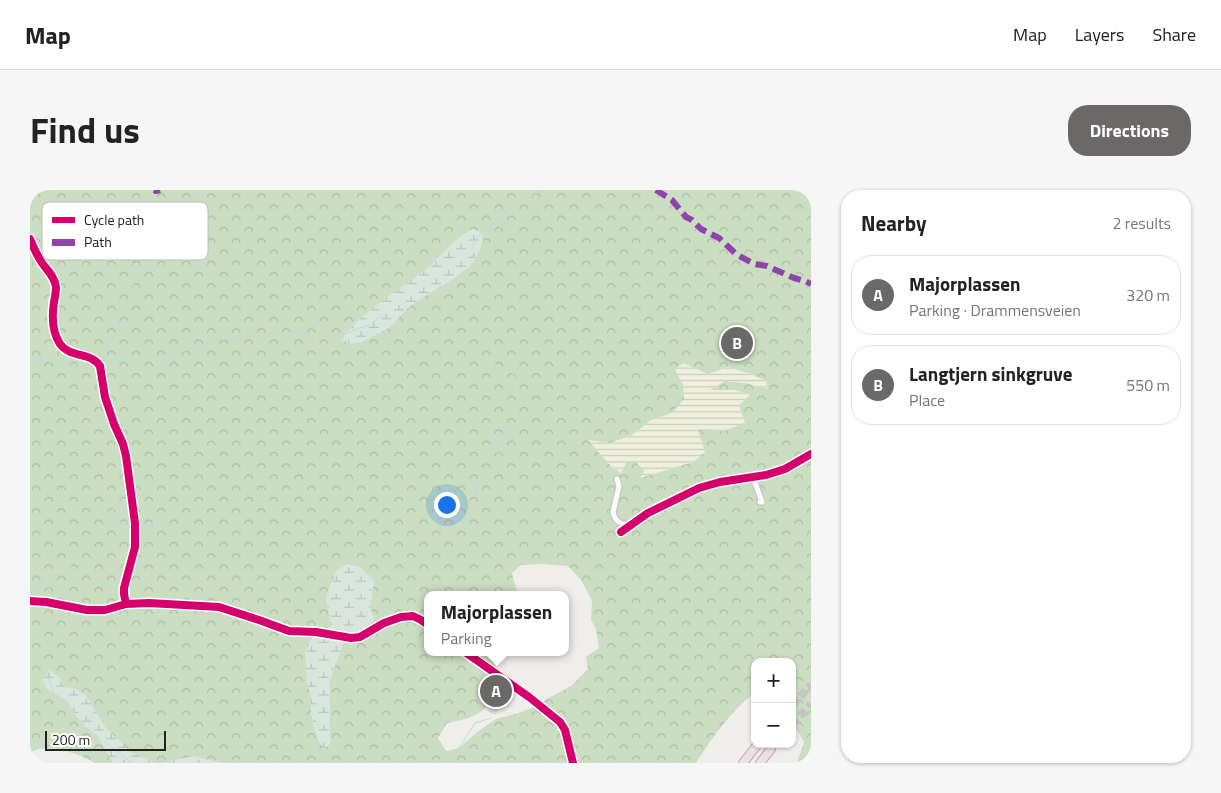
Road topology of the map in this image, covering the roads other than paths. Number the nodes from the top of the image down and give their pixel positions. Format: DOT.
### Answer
graph roads {
  1 [pos="30,238"];
  2 [pos="811,454"];
  3 [pos="754,477"];
  4 [pos="617,479"];
  5 [pos="760,502"];
  6 [pos="632,524"];
  7 [pos="621,532"];
  8 [pos="30,601"];
  9 [pos="126,604"];
  10 [pos="424,622"];
  11 [pos="471,656"];
  12 [pos="755,748"];
  13 [pos="771,749"];
  14 [pos="573,763"];
  15 [pos="743,763"];
  16 [pos="760,763"];
  1 -- 9 [label="street"];
  2 -- 3 [label="street"];
  3 -- 5 [label="street"];
  3 -- 6 [label="street"];
  4 -- 6 [label="street"];
  6 -- 7 [label="street"];
  8 -- 9 [label="street"];
  9 -- 10 [label="street"];
  11 -- 14 [label="street"];
  12 -- 15 [label="highway"];
  13 -- 16 [label="highway"];
}
